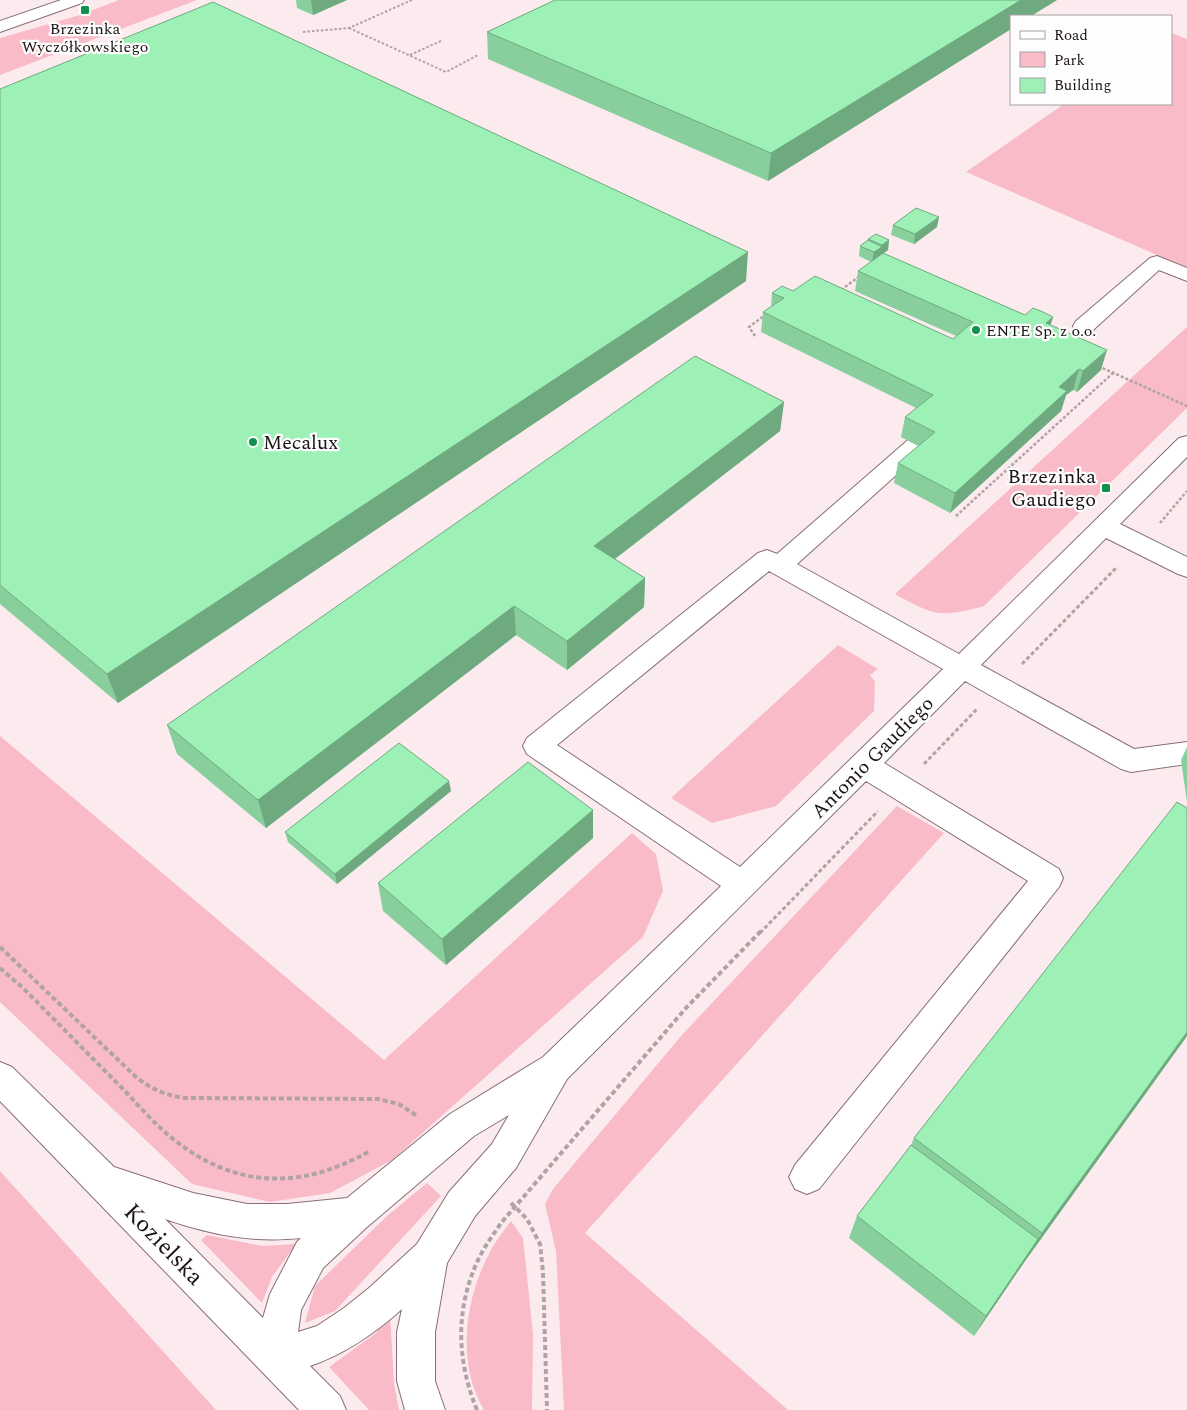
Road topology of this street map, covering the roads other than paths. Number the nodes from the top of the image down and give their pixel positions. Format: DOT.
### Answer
graph roads {
  1 [pos="76,0"];
  2 [pos="0,28"];
  3 [pos="1187,274"];
  4 [pos="1084,326"];
  5 [pos="1187,443"];
  6 [pos="916,445"];
  7 [pos="1103,526"];
  8 [pos="779,566"];
  9 [pos="1187,568"];
  10 [pos="962,667"];
  11 [pos="1187,753"];
  12 [pos="864,765"];
  13 [pos="742,884"];
  14 [pos="555,1068"];
  15 [pos="0,1078"];
  16 [pos="807,1177"];
  17 [pos="103,1181"];
  18 [pos="354,1215"];
  19 [pos="430,1257"];
  20 [pos="275,1358"];
  21 [pos="326,1410"];
  22 [pos="425,1410"];
  1 -- 2 [label="street"];
  3 -- 4 [label="street"];
  5 -- 7 [label="street, Antonio Gaudiego"];
  6 -- 8 [label="street"];
  7 -- 9 [label="street"];
  7 -- 10 [label="street, Antonio Gaudiego"];
  8 -- 10 [label="street"];
  8 -- 13 [label="street"];
  10 -- 11 [label="street"];
  10 -- 12 [label="street, Antonio Gaudiego"];
  12 -- 13 [label="street, Antonio Gaudiego"];
  12 -- 16 [label="street"];
  13 -- 14 [label="street, Antonio Gaudiego"];
  14 -- 18 [label="street, Antonio Gaudiego"];
  14 -- 19 [label="street, Antonio Gaudiego"];
  15 -- 17 [label="street, Kozielska"];
  17 -- 18 [label="street"];
  17 -- 20 [label="street, Kozielska"];
  18 -- 20 [label="street, Antonio Gaudiego"];
  19 -- 20 [label="street, Antonio Gaudiego"];
  19 -- 22 [label="street, Antonio Gaudiego"];
  20 -- 21 [label="street, Kozielska"];
}
